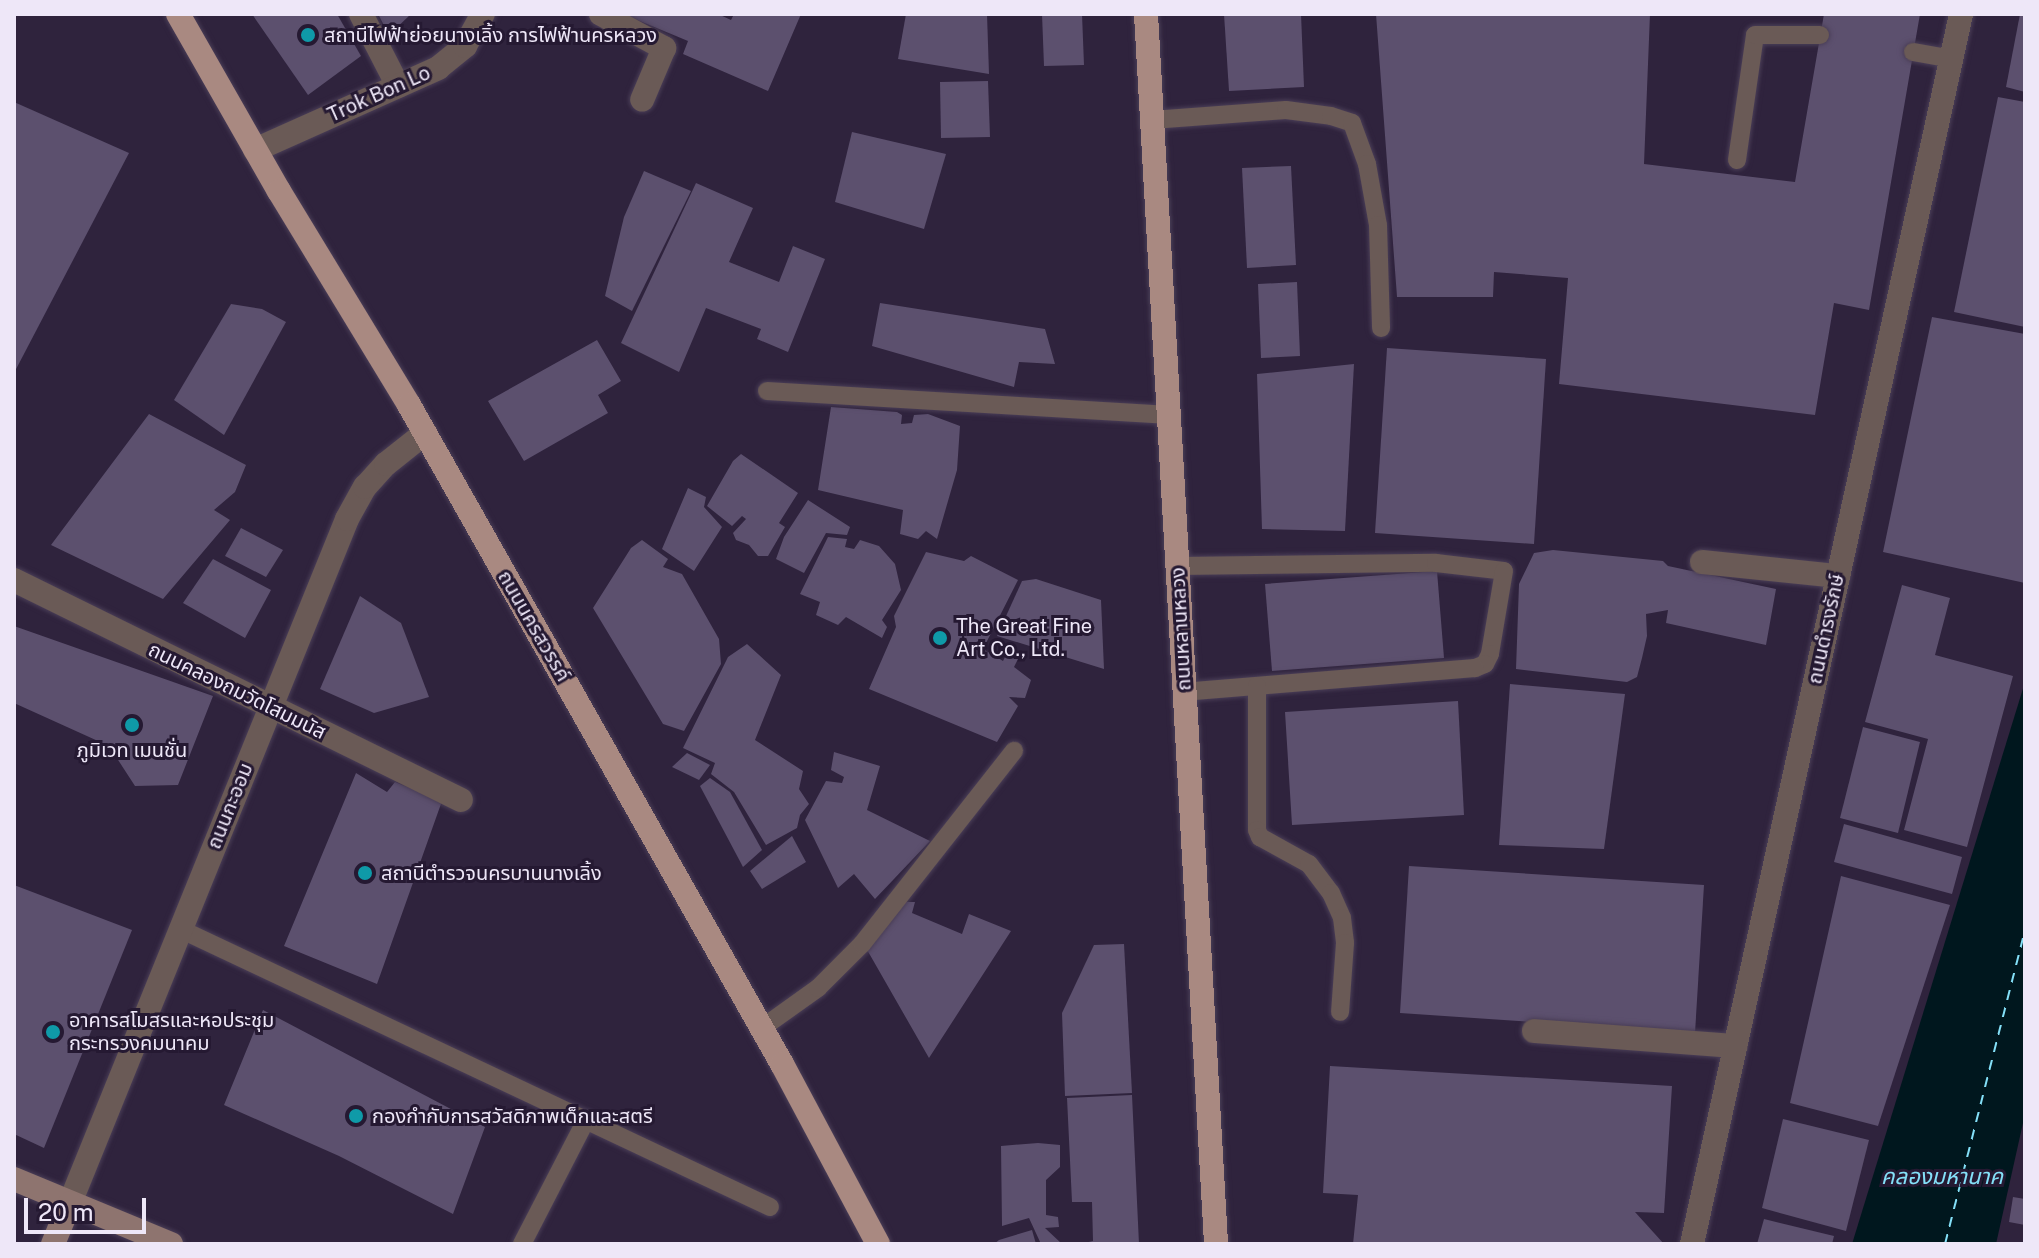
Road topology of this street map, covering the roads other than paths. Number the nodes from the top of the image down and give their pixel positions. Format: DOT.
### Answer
graph roads {
  1 [pos="178,14"];
  2 [pos="361,14"];
  3 [pos="483,14"];
  4 [pos="601,14"];
  5 [pos="1146,14"];
  6 [pos="1961,14"];
  7 [pos="1820,35"];
  8 [pos="1913,52"];
  9 [pos="1951,59"];
  10 [pos="398,86"];
  11 [pos="642,100"];
  12 [pos="1152,120"];
  13 [pos="255,150"];
  14 [pos="1737,160"];
  15 [pos="1381,328"];
  16 [pos="767,391"];
  17 [pos="1169,415"];
  18 [pos="425,433"];
  19 [pos="1702,562"];
  20 [pos="1178,566"];
  21 [pos="1838,576"];
  22 [pos="14,580"];
  23 [pos="1257,686"];
  24 [pos="1185,692"];
  25 [pos="269,708"];
  26 [pos="1014,751"];
  27 [pos="461,800"];
  28 [pos="180,929"];
  29 [pos="1340,1012"];
  30 [pos="762,1028"];
  31 [pos="1534,1031"];
  32 [pos="1735,1046"];
  33 [pos="586,1120"];
  34 [pos="14,1179"];
  35 [pos="70,1203"];
  36 [pos="770,1207"];
  37 [pos="53,1244"];
  38 [pos="171,1244"];
  39 [pos="522,1244"];
  40 [pos="878,1244"];
  41 [pos="1216,1244"];
  42 [pos="1692,1244"];
  1 -- 13 [label="main road, ถนนนครสวรรค์"];
  2 -- 10 [label="street"];
  3 -- 10 [label="street, Trok Bon Lo"];
  4 -- 11 [label="street"];
  5 -- 12 [label="main road, ถนนหลานหลวง"];
  6 -- 9 [label="street, ถนนดำรงรักษ์"];
  7 -- 14 [label="lane"];
  8 -- 9 [label="lane"];
  9 -- 21 [label="street, ถนนดำรงรักษ์"];
  10 -- 13 [label="street, Trok Bon Lo"];
  12 -- 15 [label="lane"];
  12 -- 17 [label="main road, ถนนหลานหลวง"];
  13 -- 18 [label="main road, ถนนนครสวรรค์"];
  16 -- 17 [label="lane"];
  17 -- 20 [label="main road, ถนนหลานหลวง"];
  18 -- 25 [label="street, ถนนกะออม"];
  18 -- 30 [label="main road, ถนนนครสวรรค์"];
  19 -- 21 [label="street"];
  20 -- 23 [label="lane"];
  20 -- 24 [label="main road, ถนนหลานหลวง"];
  21 -- 32 [label="street, ถนนดำรงรักษ์"];
  22 -- 25 [label="street, ถนนคลองถมวัดโสมมนัส"];
  23 -- 24 [label="lane"];
  23 -- 29 [label="lane"];
  24 -- 41 [label="main road, ถนนหลานหลวง"];
  25 -- 27 [label="street, ถนนคลองถมวัดโสมมนัส"];
  25 -- 28 [label="street, ถนนกะออม"];
  26 -- 30 [label="lane"];
  28 -- 33 [label="lane"];
  28 -- 35 [label="street, ถนนกะออม"];
  30 -- 40 [label="main road, ถนนนครสวรรค์"];
  31 -- 32 [label="street"];
  32 -- 42 [label="street, ถนนดำรงรักษ์"];
  33 -- 36 [label="lane"];
  33 -- 39 [label="lane"];
  34 -- 35 [label="main road"];
  35 -- 37 [label="main road"];
  35 -- 38 [label="main road"];
}
